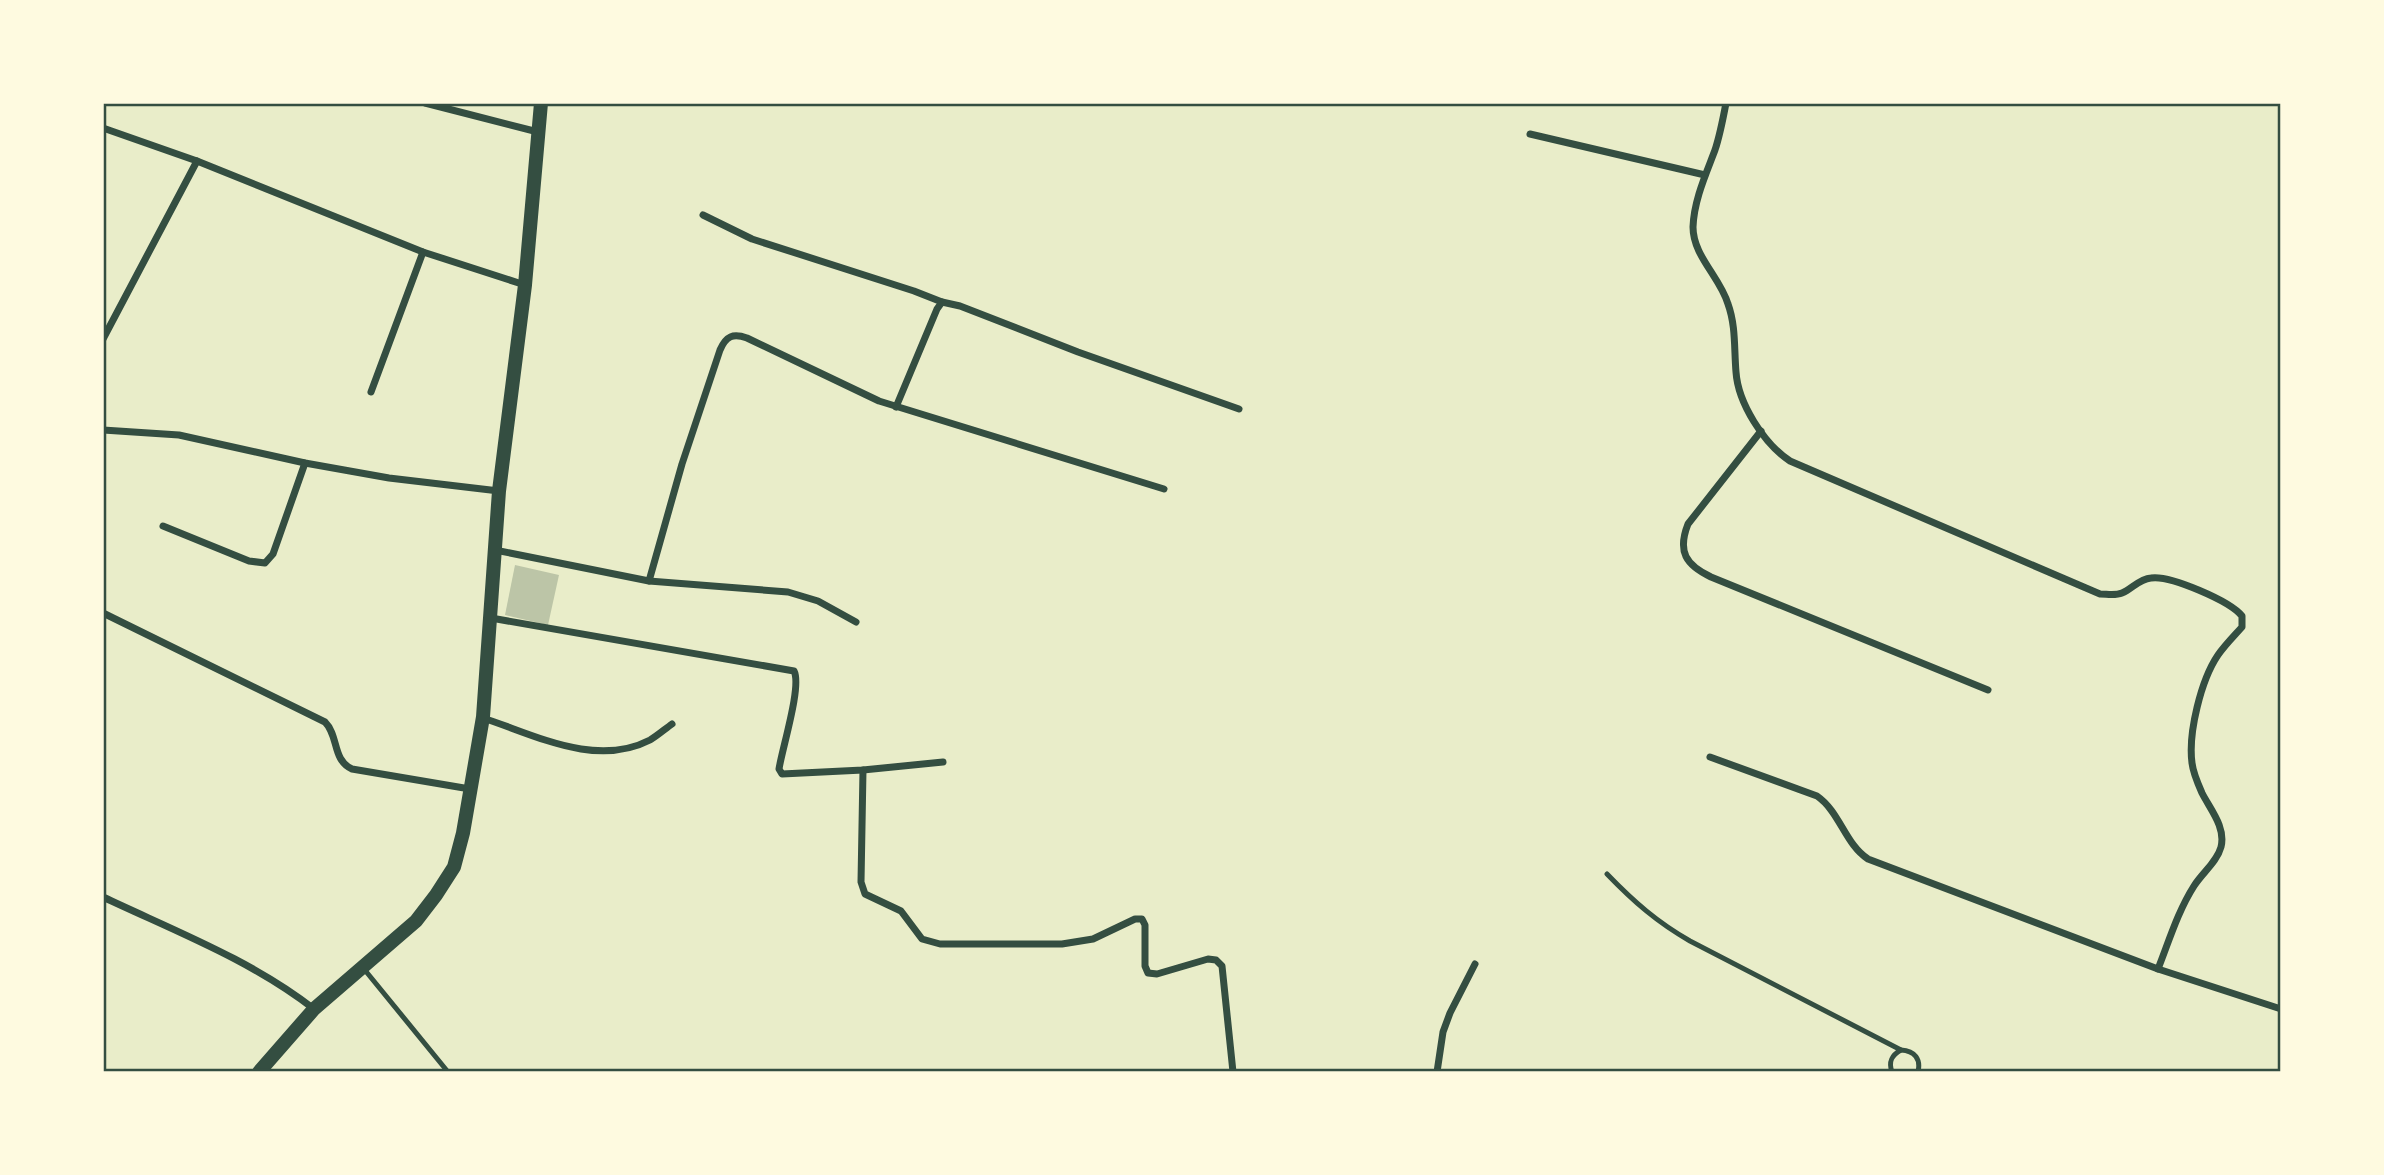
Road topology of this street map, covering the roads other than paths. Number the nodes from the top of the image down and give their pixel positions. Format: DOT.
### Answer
graph roads {
  1 [pos="425,103"];
  2 [pos="541,103"];
  3 [pos="1726,103"];
  4 [pos="103,128"];
  5 [pos="538,132"];
  6 [pos="1530,134"];
  7 [pos="197,161"];
  8 [pos="1705,175"];
  9 [pos="703,215"];
  10 [pos="423,251"];
  11 [pos="525,285"];
  12 [pos="942,302"];
  13 [pos="103,340"];
  14 [pos="372,392"];
  15 [pos="897,407"];
  16 [pos="1239,409"];
  17 [pos="1759,427"];
  18 [pos="103,430"];
  19 [pos="306,463"];
  20 [pos="1164,489"];
  21 [pos="499,491"];
  22 [pos="163,526"];
  23 [pos="494,550"];
  24 [pos="649,581"];
  25 [pos="103,613"];
  26 [pos="491,618"];
  27 [pos="856,622"];
  28 [pos="1988,690"];
  29 [pos="483,717"];
  30 [pos="671,724"];
  31 [pos="1710,757"];
  32 [pos="943,762"];
  33 [pos="863,770"];
  34 [pos="470,789"];
  35 [pos="1608,874"];
  36 [pos="103,897"];
  37 [pos="1475,964"];
  38 [pos="362,967"];
  39 [pos="2158,969"];
  40 [pos="314,1009"];
  41 [pos="2281,1009"];
  42 [pos="1901,1050"];
  43 [pos="260,1072"];
  44 [pos="448,1072"];
  45 [pos="1233,1072"];
  46 [pos="1437,1072"];
  47 [pos="1892,1072"];
  48 [pos="1918,1072"];
  1 -- 5 [label="street"];
  2 -- 5 [label="main road"];
  3 -- 8 [label="street"];
  4 -- 7 [label="street"];
  5 -- 11 [label="main road"];
  6 -- 8 [label="street"];
  7 -- 10 [label="street"];
  7 -- 13 [label="street"];
  8 -- 17 [label="street"];
  9 -- 12 [label="street"];
  10 -- 11 [label="street"];
  10 -- 14 [label="street"];
  11 -- 21 [label="main road"];
  12 -- 15 [label="street"];
  12 -- 16 [label="street"];
  15 -- 20 [label="street"];
  15 -- 24 [label="street"];
  17 -- 28 [label="street"];
  17 -- 39 [label="street"];
  18 -- 19 [label="street"];
  19 -- 21 [label="street"];
  19 -- 22 [label="street"];
  21 -- 23 [label="main road"];
  23 -- 24 [label="street"];
  23 -- 26 [label="main road"];
  24 -- 27 [label="street"];
  25 -- 34 [label="street"];
  26 -- 29 [label="main road"];
  26 -- 33 [label="street"];
  29 -- 30 [label="street"];
  29 -- 34 [label="main road"];
  31 -- 39 [label="street"];
  32 -- 33 [label="street"];
  33 -- 45 [label="street"];
  34 -- 38 [label="main road"];
  35 -- 42 [label="lane"];
  36 -- 40 [label="street"];
  37 -- 46 [label="street"];
  38 -- 40 [label="main road"];
  38 -- 44 [label="lane"];
  39 -- 41 [label="street"];
  40 -- 43 [label="main road"];
  42 -- 47 [label="lane"];
  42 -- 48 [label="lane"];
}
